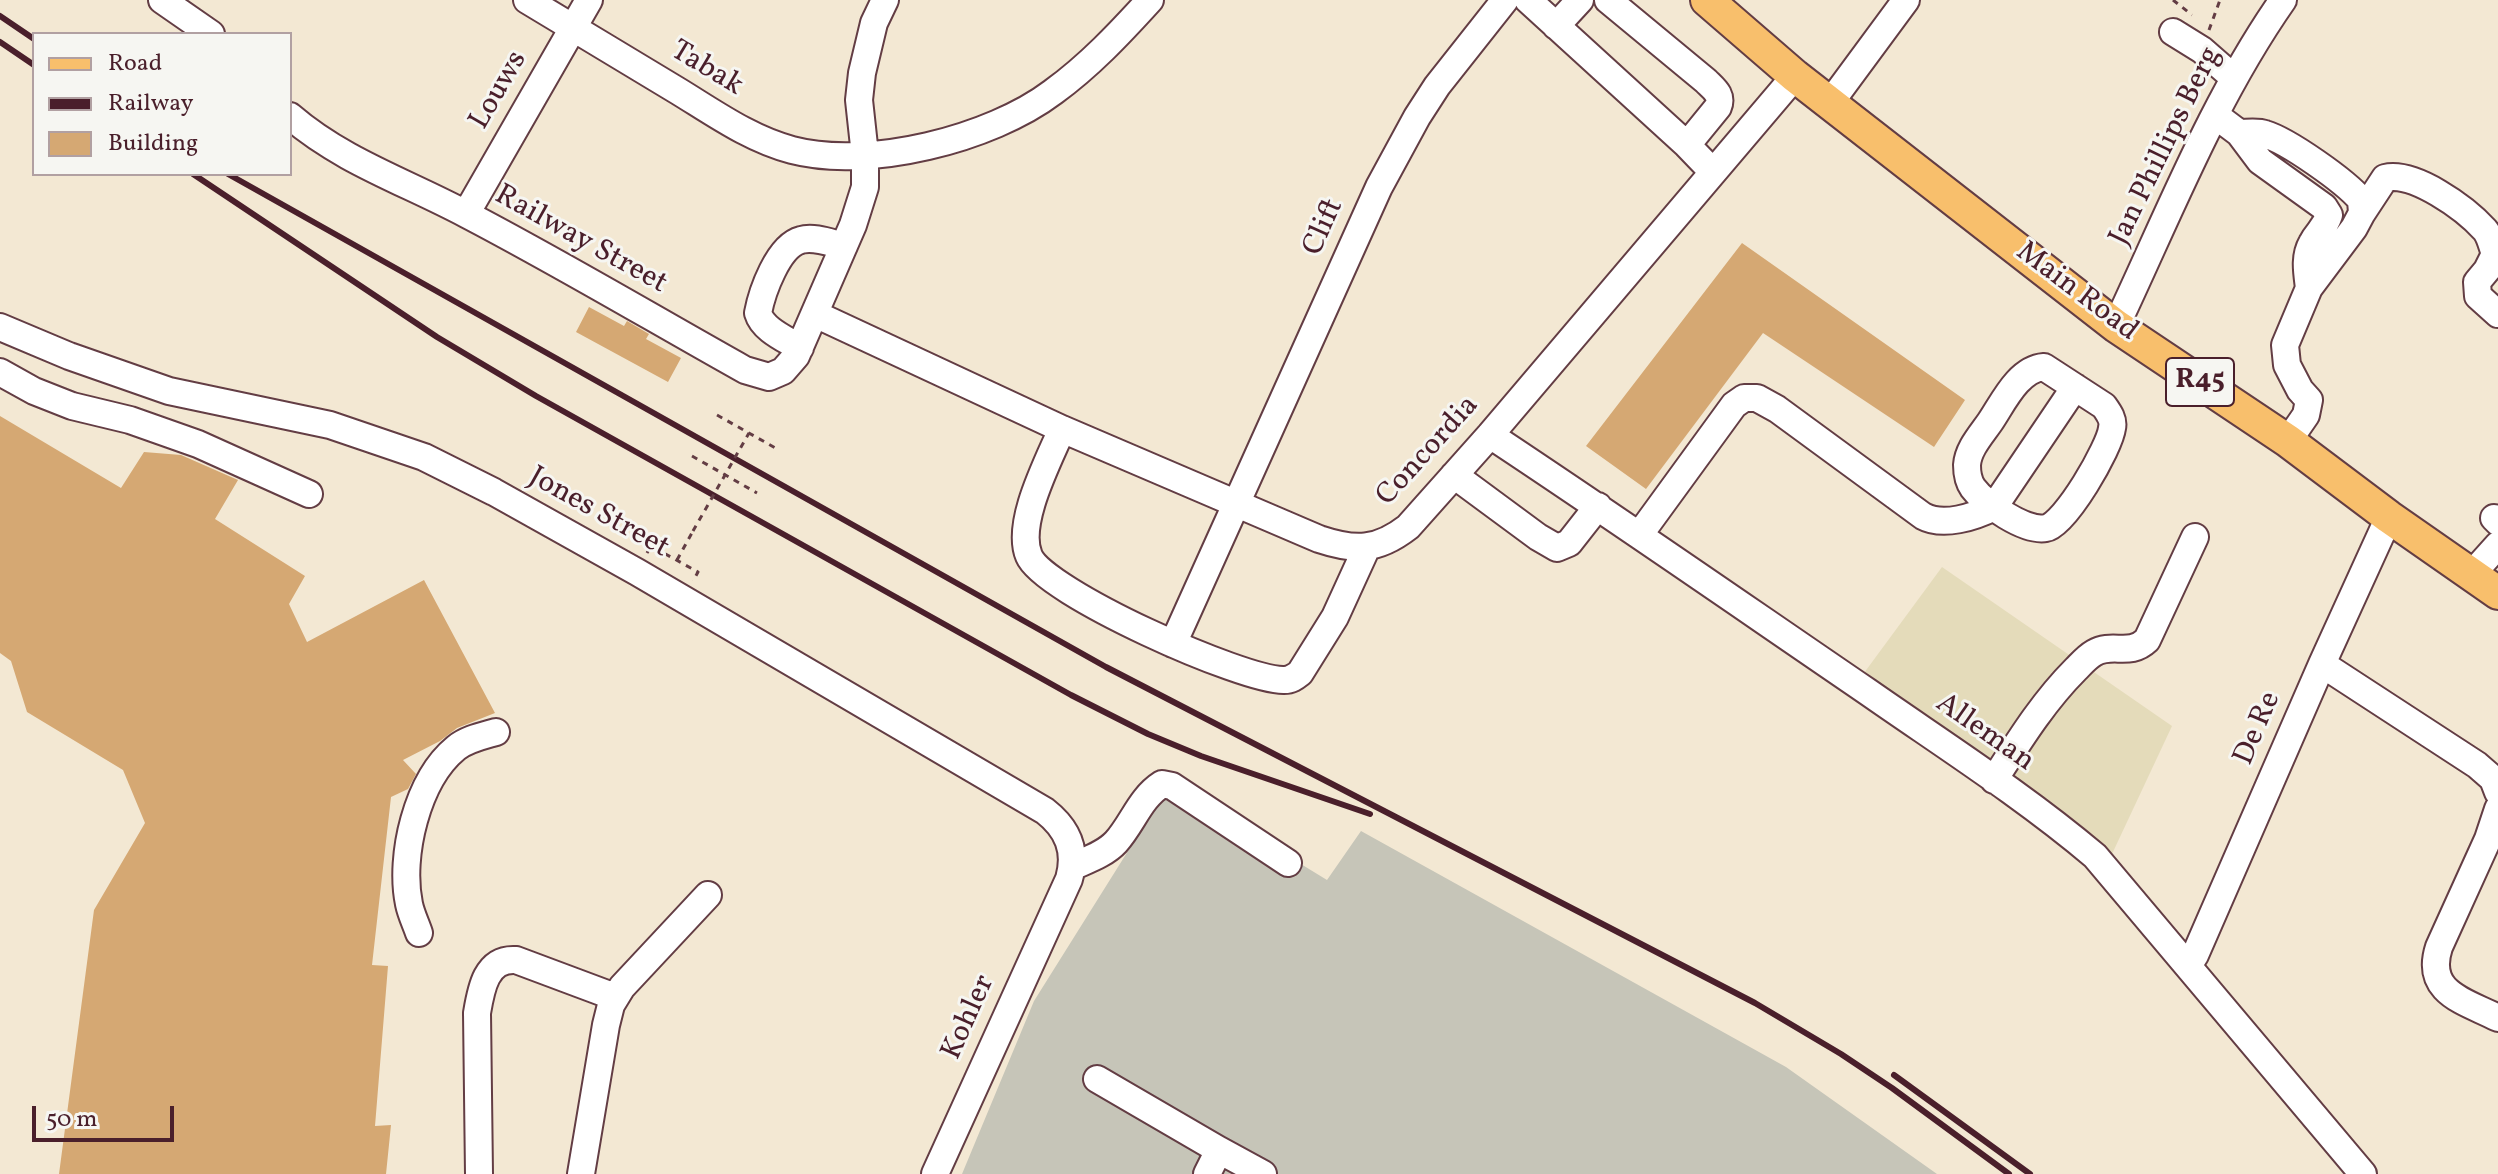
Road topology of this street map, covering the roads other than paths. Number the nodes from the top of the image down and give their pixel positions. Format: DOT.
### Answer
graph roads {
  1 [pos="162,0"];
  2 [pos="527,0"];
  3 [pos="589,0"];
  4 [pos="885,0"];
  5 [pos="1150,0"];
  6 [pos="1505,0"];
  7 [pos="1528,0"];
  8 [pos="1580,0"];
  9 [pos="1608,0"];
  10 [pos="1707,0"];
  11 [pos="1906,0"];
  12 [pos="2257,0"];
  13 [pos="2283,0"];
  14 [pos="1556,26"];
  15 [pos="2264,26"];
  16 [pos="573,28"];
  17 [pos="208,32"];
  18 [pos="2173,32"];
  19 [pos="1795,76"];
  20 [pos="2234,78"];
  21 [pos="1830,103"];
  22 [pos="2215,115"];
  23 [pos="292,118"];
  24 [pos="2239,133"];
  25 [pos="1687,145"];
  26 [pos="865,155"];
  27 [pos="1713,172"];
  28 [pos="2362,213"];
  29 [pos="466,214"];
  30 [pos="844,246"];
  31 [pos="2309,288"];
  32 [pos="815,314"];
  33 [pos="2498,314"];
  34 [pos="2116,326"];
  35 [pos="0,327"];
  36 [pos="800,348"];
  37 [pos="0,372"];
  38 [pos="2075,387"];
  39 [pos="1062,429"];
  40 [pos="1490,435"];
  41 [pos="2288,441"];
  42 [pos="1454,475"];
  43 [pos="309,494"];
  44 [pos="1236,502"];
  45 [pos="1598,506"];
  46 [pos="1994,507"];
  47 [pos="2389,517"];
  48 [pos="1640,534"];
  49 [pos="2195,537"];
  50 [pos="2498,545"];
  51 [pos="1367,547"];
  52 [pos="2471,575"];
  53 [pos="2498,593"];
  54 [pos="1173,644"];
  55 [pos="2322,664"];
  56 [pos="496,732"];
  57 [pos="1994,780"];
  58 [pos="2498,792"];
  59 [pos="2498,809"];
  60 [pos="1288,863"];
  61 [pos="1068,878"];
  62 [pos="708,895"];
  63 [pos="419,933"];
  64 [pos="2188,966"];
  65 [pos="615,997"];
  66 [pos="2498,1018"];
  67 [pos="1097,1079"];
  68 [pos="1219,1150"];
  69 [pos="479,1174"];
  70 [pos="581,1174"];
  71 [pos="935,1174"];
  72 [pos="1207,1174"];
  73 [pos="1263,1174"];
  74 [pos="2363,1174"];
  1 -- 17 [label="street"];
  2 -- 16 [label="street, Tabak"];
  3 -- 16 [label="street, Louws"];
  4 -- 26 [label="street, Railway Street"];
  5 -- 26 [label="street, Tabak"];
  6 -- 44 [label="street, Clift"];
  7 -- 14 [label="street"];
  8 -- 14 [label="street"];
  9 -- 25 [label="street"];
  10 -- 19 [label="main road, Main Road / R45"];
  11 -- 21 [label="street"];
  12 -- 15 [label="street"];
  13 -- 15 [label="street, Jan Phillips Berg"];
  14 -- 25 [label="street"];
  15 -- 20 [label="street, Jan Phillips Berg"];
  16 -- 26 [label="street, Tabak"];
  16 -- 29 [label="street, Louws"];
  18 -- 20 [label="street"];
  19 -- 21 [label="main road, Main Road / R45"];
  19 -- 27 [label="street, Concordia"];
  20 -- 22 [label="street, Jan Phillips Berg"];
  21 -- 34 [label="main road, Main Road / R45"];
  22 -- 24 [label="street"];
  22 -- 34 [label="street, Jan Phillips Berg"];
  23 -- 29 [label="street, Railway Street"];
  24 -- 28 [label="street"];
  24 -- 31 [label="street"];
  25 -- 27 [label="street"];
  26 -- 30 [label="street, Railway Street"];
  27 -- 40 [label="street, Concordia"];
  28 -- 31 [label="street"];
  28 -- 33 [label="street"];
  29 -- 36 [label="street, Railway Street"];
  30 -- 32 [label="street, Railway Street"];
  30 -- 36 [label="street"];
  31 -- 41 [label="street"];
  32 -- 36 [label="street, Railway Street"];
  32 -- 39 [label="street, Concordia"];
  34 -- 41 [label="main road, Main Road / R45"];
  35 -- 61 [label="street, Jones Street"];
  37 -- 43 [label="street"];
  38 -- 46 [label="street"];
  38 -- 46 [label="street"];
  38 -- 46 [label="street"];
  39 -- 44 [label="street, Concordia"];
  39 -- 54 [label="street"];
  40 -- 42 [label="street, Concordia"];
  40 -- 45 [label="street, Alleman"];
  41 -- 47 [label="main road, Main Road / R45"];
  42 -- 45 [label="street"];
  42 -- 51 [label="street, Concordia"];
  44 -- 51 [label="street, Concordia"];
  44 -- 54 [label="street, Clift"];
  45 -- 48 [label="street, Alleman"];
  46 -- 48 [label="street"];
  47 -- 52 [label="main road, Main Road / R45"];
  47 -- 55 [label="street, De Re"];
  48 -- 57 [label="street, Alleman"];
  49 -- 57 [label="street"];
  50 -- 52 [label="street"];
  51 -- 54 [label="street"];
  52 -- 53 [label="main road, Main Road / R45"];
  55 -- 58 [label="street"];
  55 -- 64 [label="street, De Re"];
  56 -- 63 [label="street"];
  57 -- 64 [label="street, Alleman"];
  59 -- 66 [label="street"];
  60 -- 61 [label="street"];
  61 -- 71 [label="street, Kohler"];
  62 -- 65 [label="street"];
  64 -- 74 [label="street, Alleman"];
  65 -- 69 [label="street"];
  65 -- 70 [label="street"];
  67 -- 68 [label="street"];
  68 -- 72 [label="street"];
  68 -- 73 [label="street"];
}
